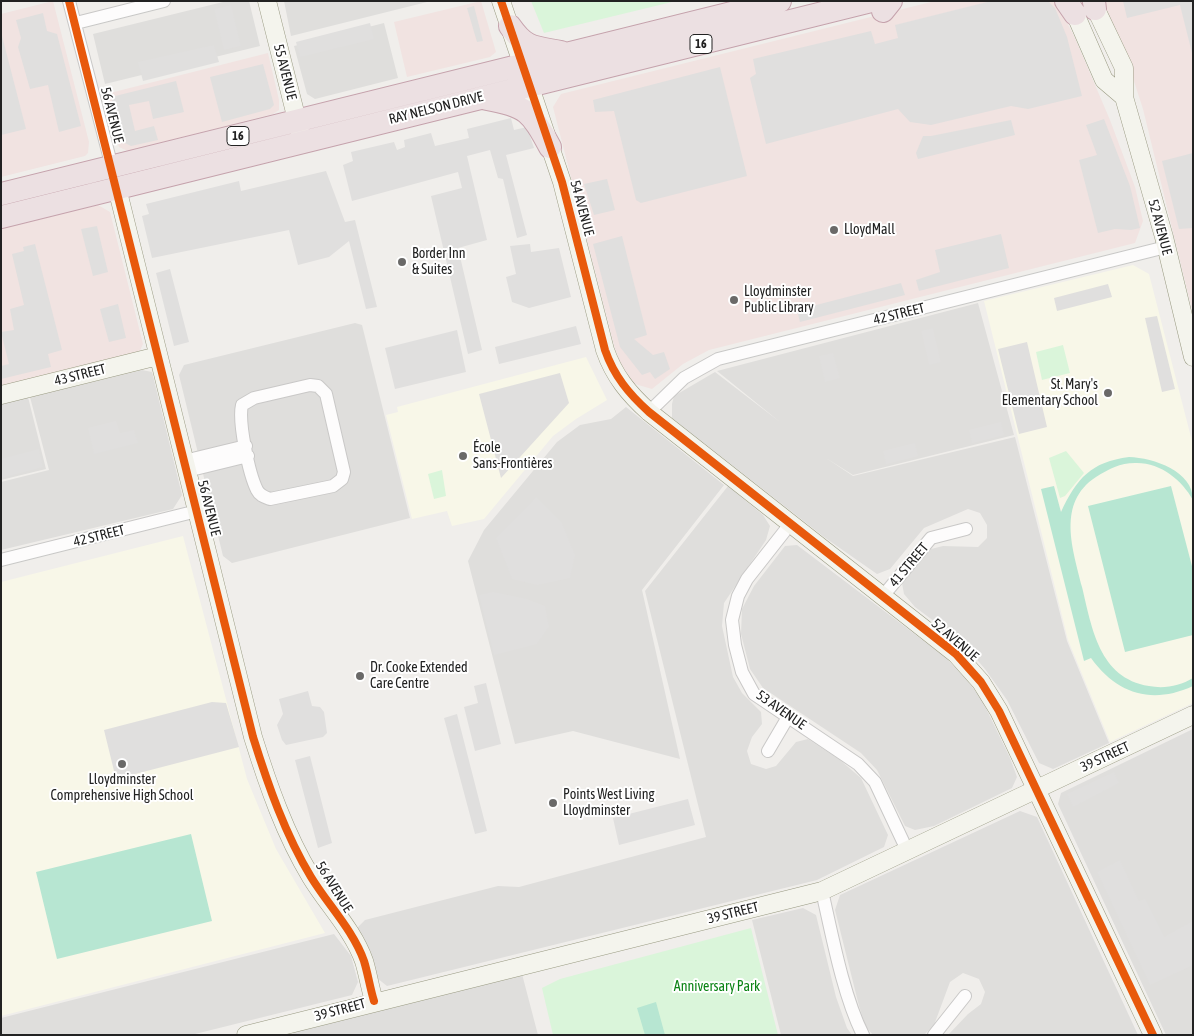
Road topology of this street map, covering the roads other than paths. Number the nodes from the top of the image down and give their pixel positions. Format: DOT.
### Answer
graph roads {
  1 [pos="69,1"];
  2 [pos="164,1"];
  3 [pos="267,1"];
  4 [pos="501,1"];
  5 [pos="780,1"];
  6 [pos="882,4"];
  7 [pos="1082,5"];
  8 [pos="76,23"];
  9 [pos="510,26"];
  10 [pos="567,53"];
  11 [pos="526,75"];
  12 [pos="478,98"];
  13 [pos="300,132"];
  14 [pos="550,147"];
  15 [pos="112,167"];
  16 [pos="117,188"];
  17 [pos="1,194"];
  18 [pos="1,217"];
  19 [pos="1166,247"];
  20 [pos="158,356"];
  21 [pos="1193,357"];
  22 [pos="1,395"];
  23 [pos="650,412"];
  24 [pos="247,451"];
  25 [pos="186,466"];
  26 [pos="197,511"];
  27 [pos="790,523"];
  28 [pos="966,529"];
  29 [pos="1,560"];
  30 [pos="882,596"];
  31 [pos="1193,715"];
  32 [pos="788,717"];
  33 [pos="768,751"];
  34 [pos="1037,789"];
  35 [pos="907,850"];
  36 [pos="822,891"];
  37 [pos="965,996"];
  38 [pos="374,1001"];
  39 [pos="273,1032"];
  40 [pos="246,1035"];
  41 [pos="863,1035"];
  42 [pos="934,1035"];
  43 [pos="1153,1035"];
  1 -- 8 [label="street, 56 AVENUE"];
  2 -- 8 [label="street"];
  3 -- 13 [label="street, 55 AVENUE"];
  4 -- 9 [label="street, 54 AVENUE"];
  5 -- 10 [label="highway, RAY NELSON DRIVE / 16"];
  6 -- 11 [label="highway, RAY NELSON DRIVE / 16"];
  7 -- 19 [label="street, 52 AVENUE"];
  8 -- 15 [label="street, 56 AVENUE"];
  9 -- 10 [label="highway"];
  9 -- 11 [label="street, 54 AVENUE"];
  10 -- 11 [label="highway, RAY NELSON DRIVE / 16"];
  11 -- 12 [label="highway, RAY NELSON DRIVE / 16"];
  11 -- 13 [label="highway, RAY NELSON DRIVE / 16"];
  11 -- 14 [label="street, 54 AVENUE"];
  12 -- 13 [label="highway, RAY NELSON DRIVE / 16"];
  12 -- 14 [label="highway"];
  13 -- 15 [label="highway, RAY NELSON DRIVE / 16"];
  13 -- 16 [label="highway, RAY NELSON DRIVE / 16"];
  14 -- 23 [label="street, 54 AVENUE"];
  15 -- 16 [label="street, 56 AVENUE"];
  15 -- 17 [label="highway, RAY NELSON DRIVE / 16"];
  16 -- 18 [label="highway, RAY NELSON DRIVE / 16"];
  16 -- 20 [label="street, 56 AVENUE"];
  19 -- 21 [label="street, 52 AVENUE"];
  19 -- 23 [label="street, 42 STREET"];
  20 -- 22 [label="street, 43 STREET"];
  20 -- 25 [label="street, 56 AVENUE"];
  23 -- 27 [label="street, 52 AVENUE"];
  24 -- 24 [label="street"];
  24 -- 25 [label="street"];
  25 -- 26 [label="street, 56 AVENUE"];
  26 -- 29 [label="street, 42 STREET"];
  26 -- 38 [label="street, 56 AVENUE"];
  27 -- 30 [label="street, 52 AVENUE"];
  27 -- 32 [label="street, 53 AVENUE"];
  28 -- 30 [label="street, 41 STREET"];
  30 -- 34 [label="street, 52 AVENUE"];
  31 -- 34 [label="street, 39 STREET"];
  32 -- 33 [label="street"];
  32 -- 35 [label="street, 53 AVENUE"];
  34 -- 35 [label="street, 39 STREET"];
  34 -- 43 [label="street, 52 AVENUE"];
  35 -- 36 [label="street, 39 STREET"];
  36 -- 38 [label="street, 39 STREET"];
  36 -- 41 [label="street"];
  37 -- 42 [label="street"];
  38 -- 39 [label="street, 39 STREET"];
  39 -- 40 [label="street, 39 STREET"];
}
